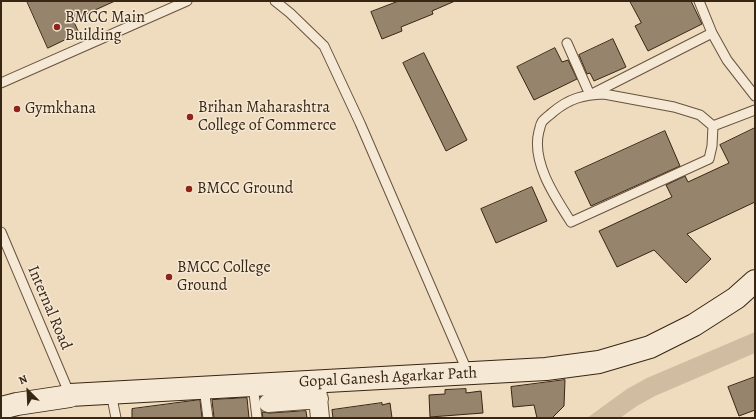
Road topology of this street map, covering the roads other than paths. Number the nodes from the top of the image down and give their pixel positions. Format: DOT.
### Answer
graph roads {
  1 [pos="187,1"];
  2 [pos="275,1"];
  3 [pos="698,1"];
  4 [pos="712,33"];
  5 [pos="567,43"];
  6 [pos="1,83"];
  7 [pos="590,95"];
  8 [pos="755,96"];
  9 [pos="755,110"];
  10 [pos="713,126"];
  11 [pos="1,232"];
  12 [pos="755,281"];
  13 [pos="468,373"];
  14 [pos="204,388"];
  15 [pos="318,391"];
  16 [pos="111,393"];
  17 [pos="70,395"];
  18 [pos="264,398"];
  19 [pos="1,408"];
  20 [pos="116,418"];
  21 [pos="208,418"];
  22 [pos="257,418"];
  23 [pos="320,418"];
  1 -- 6 [label="lane"];
  2 -- 13 [label="lane"];
  3 -- 4 [label="lane"];
  4 -- 7 [label="lane"];
  4 -- 8 [label="lane"];
  5 -- 7 [label="lane"];
  7 -- 10 [label="lane"];
  7 -- 10 [label="lane"];
  9 -- 10 [label="lane"];
  11 -- 17 [label="lane, Internal Road"];
  12 -- 13 [label="street, Gopal Ganesh Agarkar Path"];
  13 -- 15 [label="street, Gopal Ganesh Agarkar Path"];
  14 -- 16 [label="street, Gopal Ganesh Agarkar Path"];
  14 -- 18 [label="street, Gopal Ganesh Agarkar Path"];
  14 -- 21 [label="lane"];
  15 -- 18 [label="street, Gopal Ganesh Agarkar Path"];
  15 -- 23 [label="street"];
  16 -- 17 [label="street, Gopal Ganesh Agarkar Path"];
  16 -- 20 [label="lane"];
  17 -- 19 [label="street, Gopal Ganesh Agarkar Path"];
  18 -- 22 [label="lane"];
}
